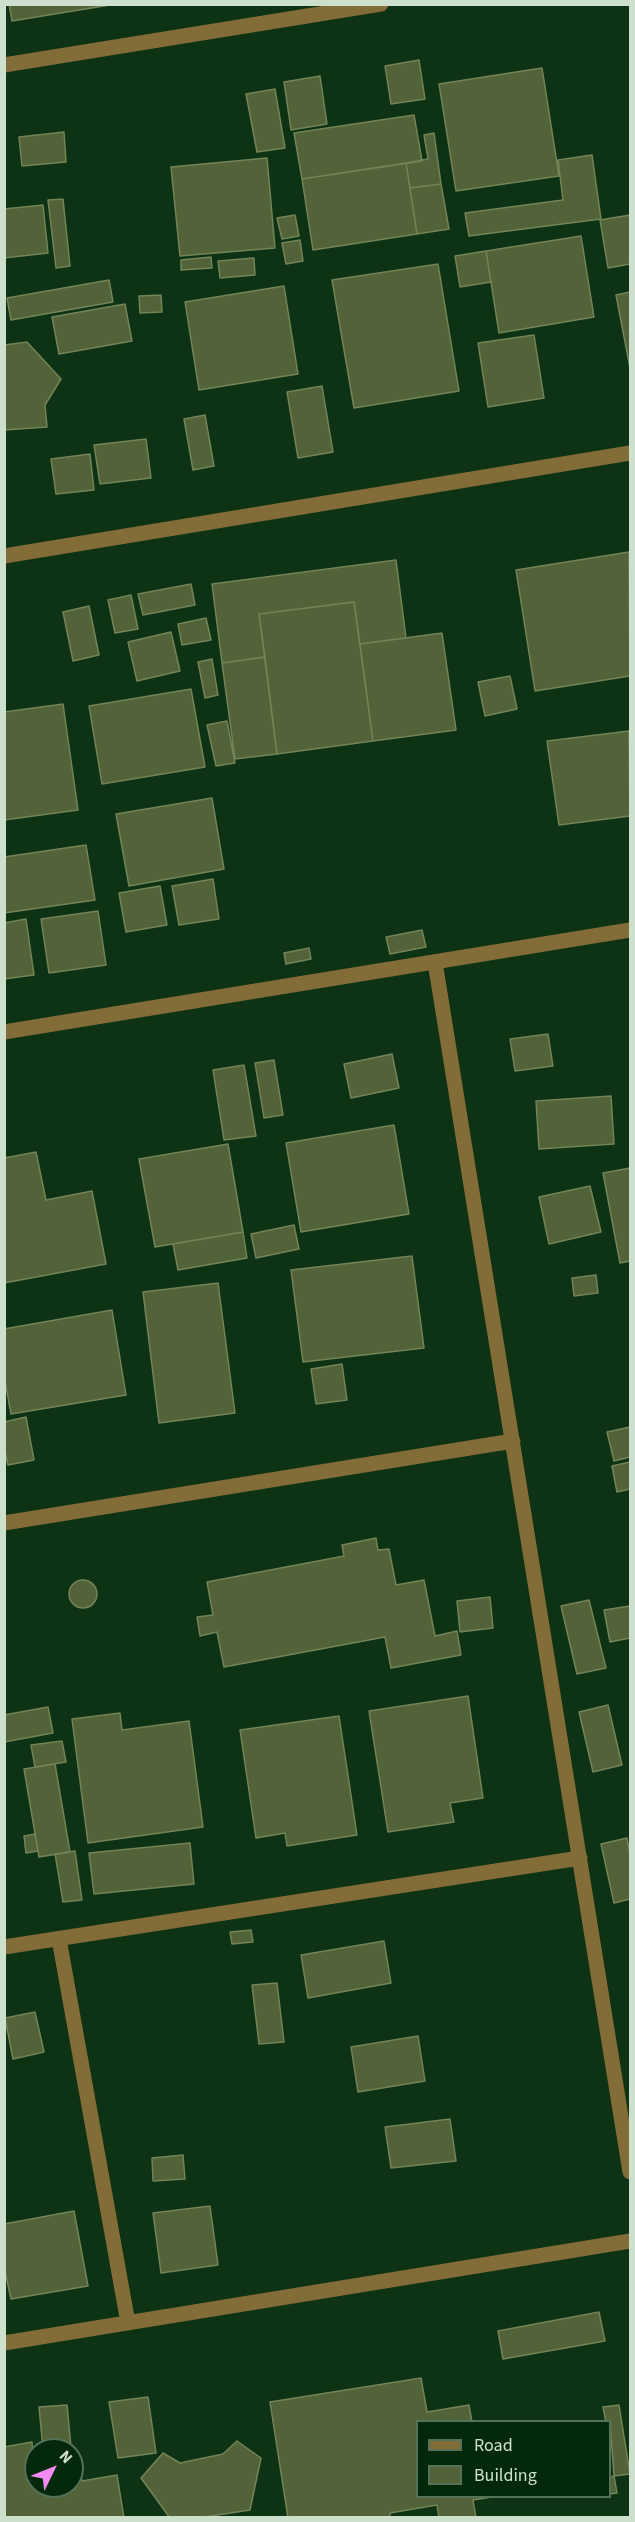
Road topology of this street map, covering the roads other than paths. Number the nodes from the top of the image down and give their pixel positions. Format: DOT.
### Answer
graph roads {
  1 [pos="381,4"];
  2 [pos="4,65"];
  3 [pos="630,453"];
  4 [pos="4,556"];
  5 [pos="630,930"];
  6 [pos="435,962"];
  7 [pos="4,1032"];
  8 [pos="513,1441"];
  9 [pos="4,1523"];
  10 [pos="580,1858"];
  11 [pos="59,1939"];
  12 [pos="4,1947"];
  13 [pos="630,2172"];
  14 [pos="630,2241"];
  15 [pos="128,2323"];
  16 [pos="4,2343"];
  1 -- 2 [label="street"];
  3 -- 4 [label="street"];
  5 -- 6 [label="street"];
  6 -- 7 [label="street"];
  6 -- 8 [label="street"];
  8 -- 9 [label="street"];
  8 -- 10 [label="street"];
  10 -- 11 [label="street"];
  10 -- 13 [label="street"];
  11 -- 12 [label="street"];
  11 -- 15 [label="street"];
  14 -- 15 [label="street"];
  15 -- 16 [label="street"];
}
